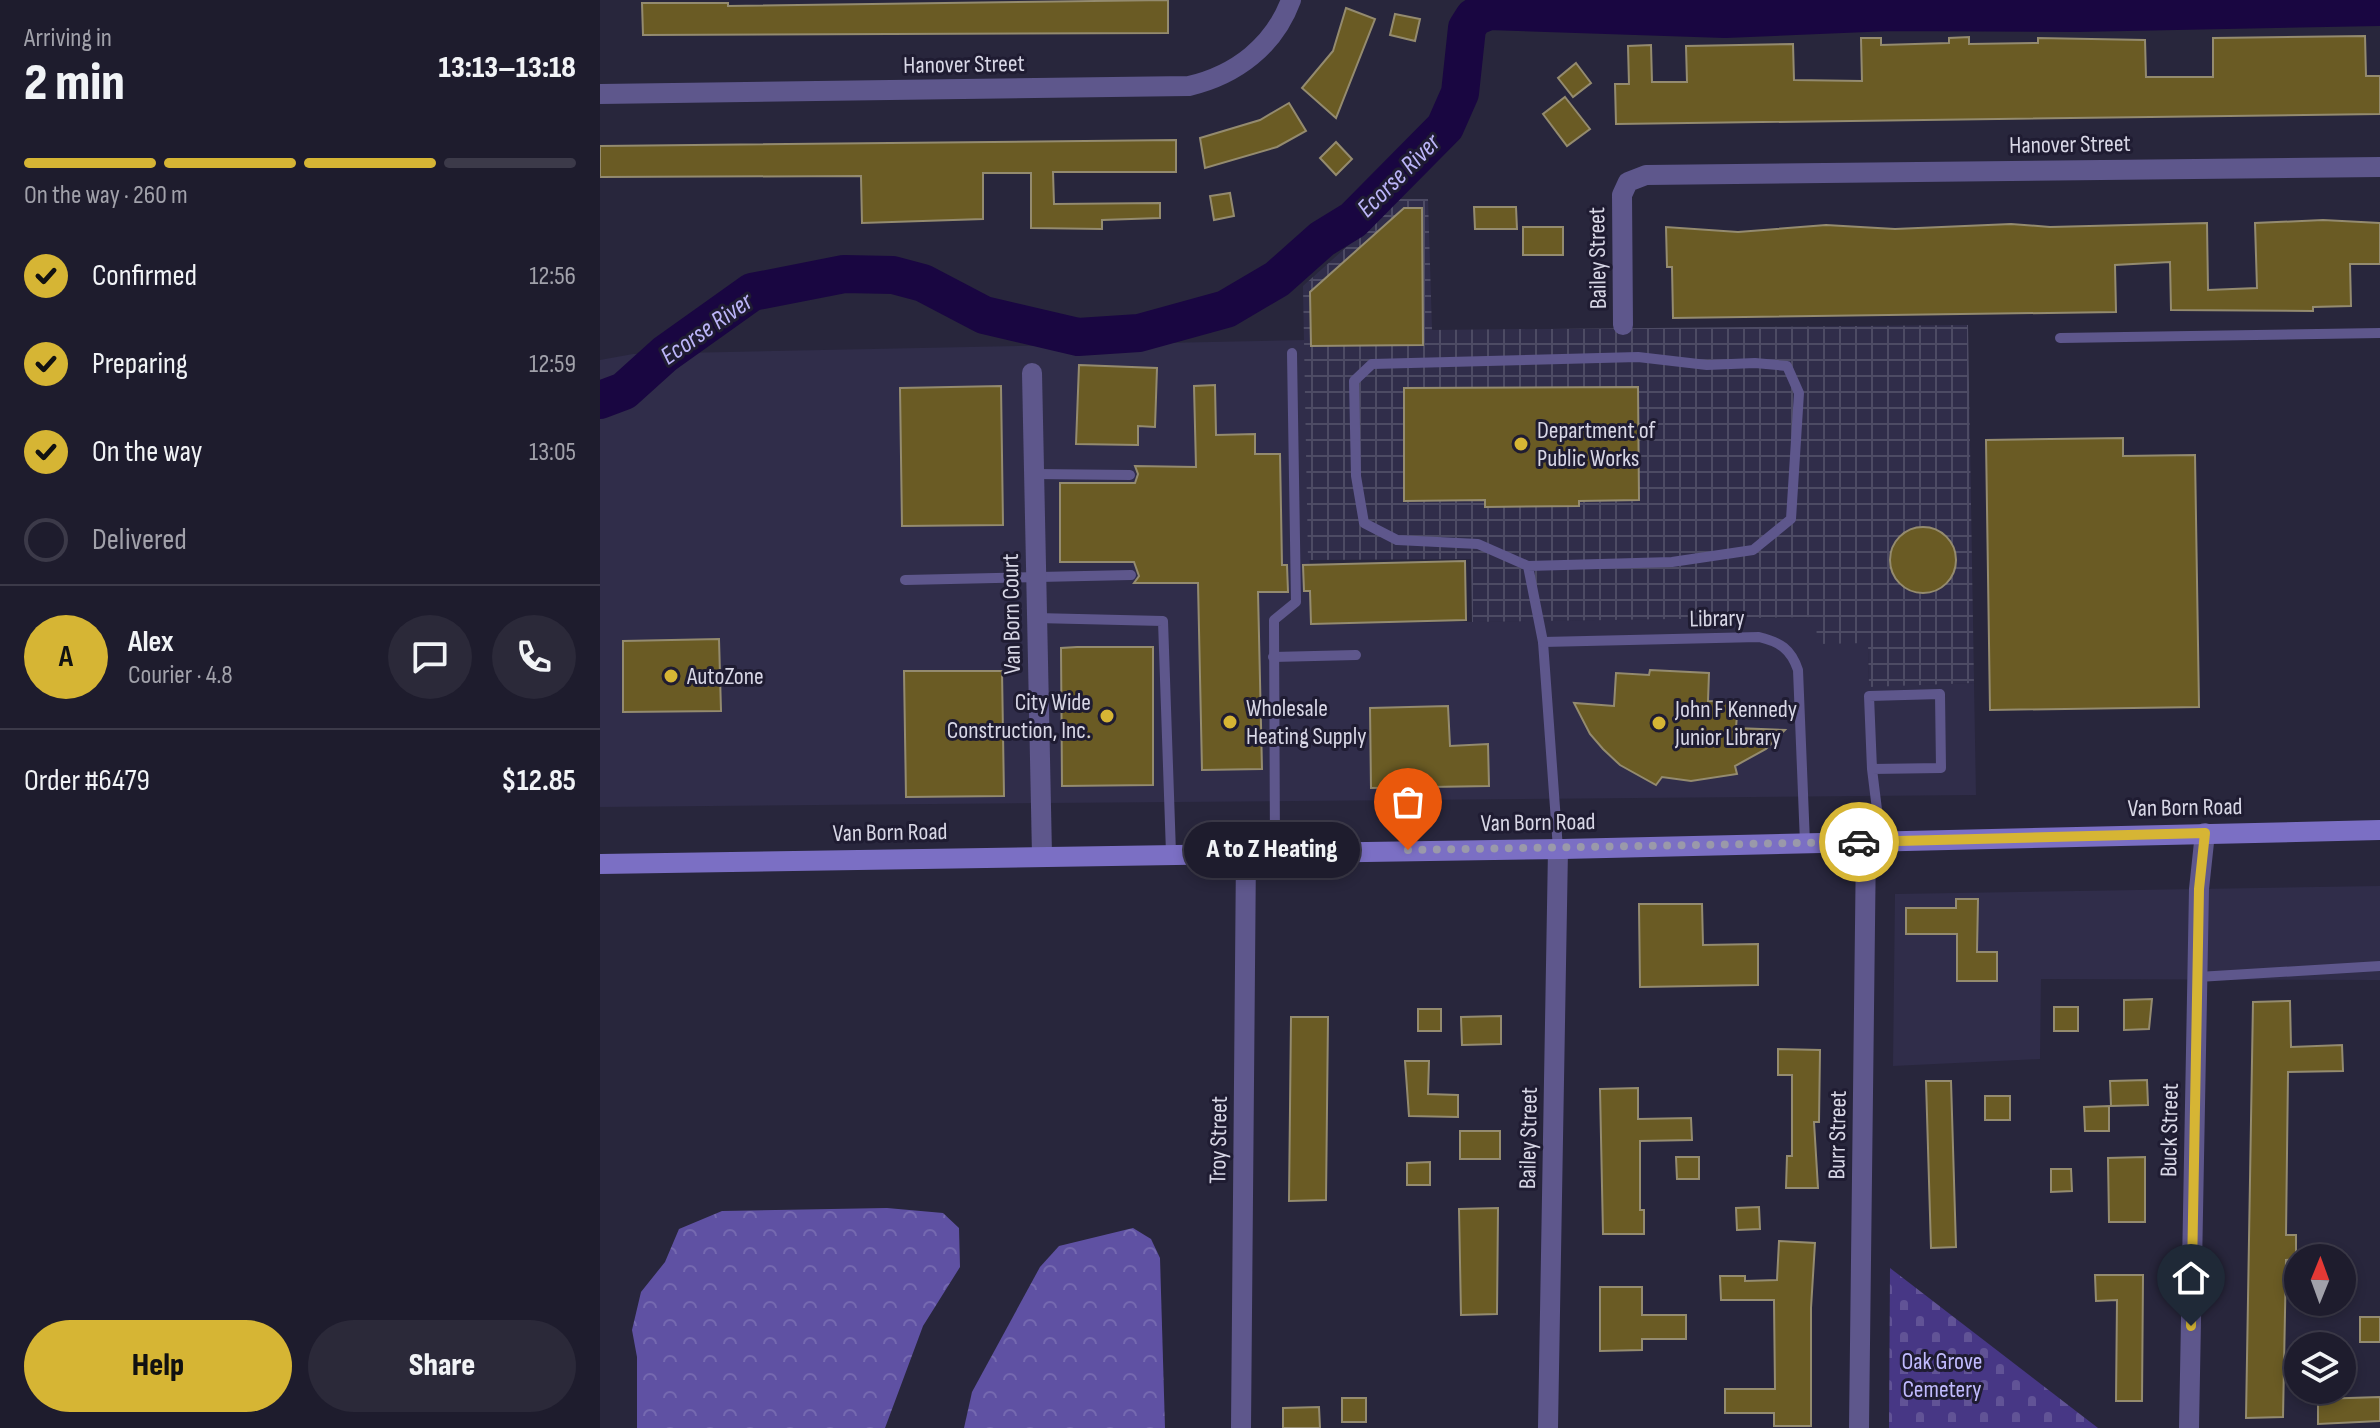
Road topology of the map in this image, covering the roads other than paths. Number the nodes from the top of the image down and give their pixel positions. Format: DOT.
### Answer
graph roads {
  1 [pos="1291,0"];
  2 [pos="600,94"];
  3 [pos="2380,167"];
  4 [pos="1761,173"];
  5 [pos="1623,325"];
  6 [pos="2380,333"];
  7 [pos="2060,338"];
  8 [pos="1292,353"];
  9 [pos="1032,373"];
  10 [pos="1034,474"];
  11 [pos="1130,475"];
  12 [pos="1528,566"];
  13 [pos="1131,575"];
  14 [pos="1036,577"];
  15 [pos="905,580"];
  16 [pos="1036,618"];
  17 [pos="1543,642"];
  18 [pos="1356,655"];
  19 [pos="1273,657"];
  20 [pos="1872,769"];
  21 [pos="2380,830"];
  22 [pos="2205,833"];
  23 [pos="1873,842"];
  24 [pos="1805,843"];
  25 [pos="1558,849"];
  26 [pos="1246,852"];
  27 [pos="1275,852"];
  28 [pos="1171,853"];
  29 [pos="1042,855"];
  30 [pos="600,864"];
  31 [pos="2380,966"];
  32 [pos="2198,977"];
  33 [pos="1241,1428"];
  34 [pos="1548,1428"];
  35 [pos="1859,1428"];
  36 [pos="2189,1428"];
  1 -- 2 [label="street, Hanover Street"];
  3 -- 4 [label="street, Hanover Street"];
  4 -- 5 [label="street, Bailey Street"];
  6 -- 7 [label="lane"];
  8 -- 19 [label="lane"];
  9 -- 10 [label="street, Van Born Court"];
  10 -- 11 [label="lane"];
  10 -- 14 [label="street, Van Born Court"];
  12 -- 12 [label="lane"];
  12 -- 17 [label="lane"];
  13 -- 14 [label="lane"];
  14 -- 15 [label="lane"];
  14 -- 16 [label="street, Van Born Court"];
  16 -- 28 [label="lane"];
  16 -- 29 [label="street, Van Born Court"];
  17 -- 24 [label="lane, Library"];
  17 -- 25 [label="lane"];
  18 -- 19 [label="lane"];
  19 -- 27 [label="lane"];
  20 -- 20 [label="lane"];
  20 -- 23 [label="lane"];
  21 -- 22 [label="main road, Van Born Road"];
  22 -- 23 [label="main road, Van Born Road"];
  22 -- 32 [label="street, Buck Street"];
  23 -- 24 [label="main road, Van Born Road"];
  23 -- 35 [label="street, Burr Street"];
  24 -- 25 [label="main road, Van Born Road"];
  25 -- 27 [label="main road, Van Born Road"];
  25 -- 34 [label="street, Bailey Street"];
  26 -- 27 [label="main road, Van Born Road"];
  26 -- 28 [label="main road, Van Born Road"];
  26 -- 33 [label="street, Troy Street"];
  28 -- 29 [label="main road, Van Born Road"];
  29 -- 30 [label="main road, Van Born Road"];
  31 -- 32 [label="lane"];
  32 -- 36 [label="street, Buck Street"];
}
